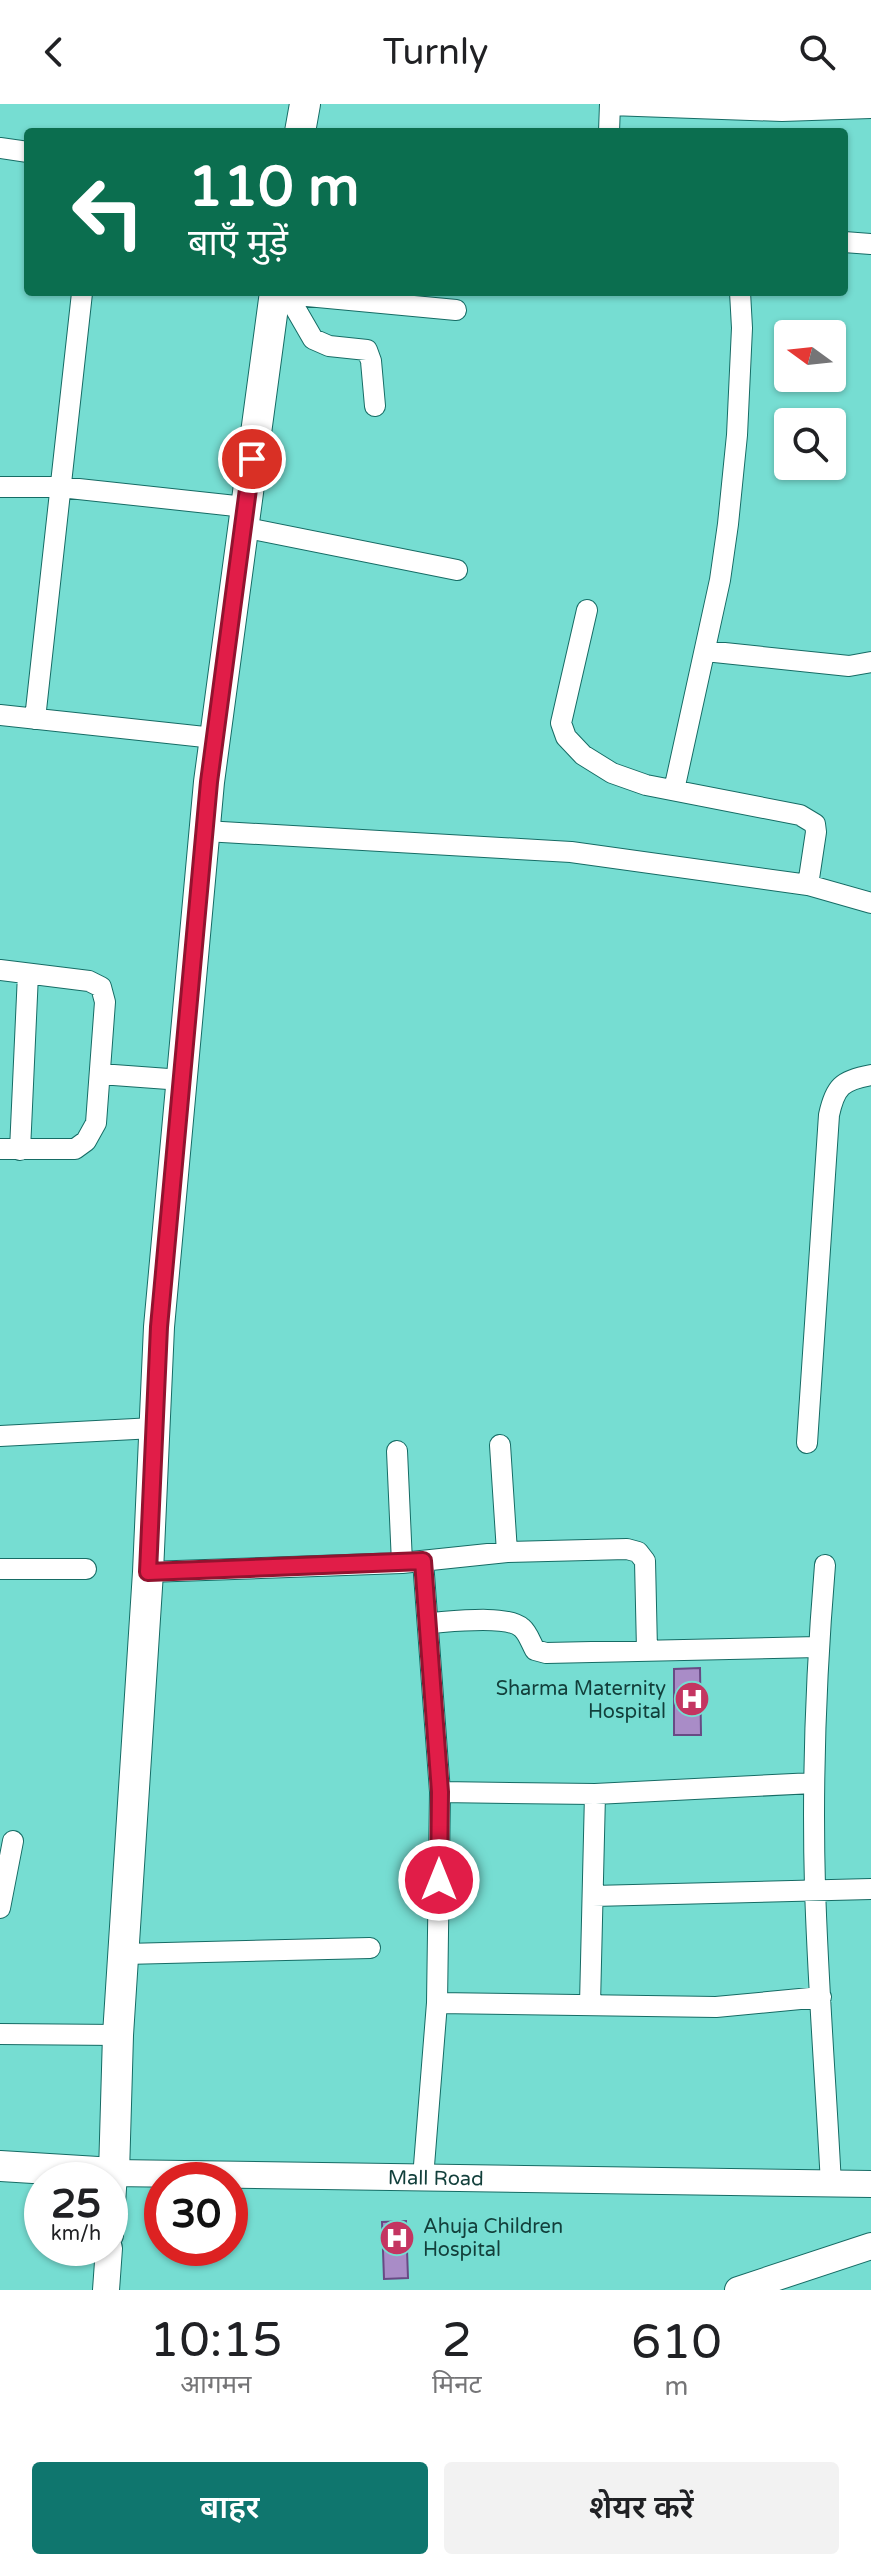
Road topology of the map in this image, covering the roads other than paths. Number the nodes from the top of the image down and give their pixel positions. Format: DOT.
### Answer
graph roads {
  1 [pos="610,104"];
  2 [pos="871,108"];
  3 [pos="609,128"];
  4 [pos="0,148"];
  5 [pos="24,151"];
  6 [pos="848,242"];
  7 [pos="871,244"];
  8 [pos="82,296"];
  9 [pos="279,296"];
  10 [pos="281,296"];
  11 [pos="310,296"];
  12 [pos="740,296"];
  13 [pos="456,310"];
  14 [pos="375,406"];
  15 [pos="0,487"];
  16 [pos="60,487"];
  17 [pos="244,517"];
  18 [pos="457,570"];
  19 [pos="587,610"];
  20 [pos="705,651"];
  21 [pos="871,662"];
  22 [pos="0,715"];
  23 [pos="35,719"];
  24 [pos="214,738"];
  25 [pos="674,790"];
  26 [pos="205,831"];
  27 [pos="808,885"];
  28 [pos="871,903"];
  29 [pos="0,970"];
  30 [pos="28,974"];
  31 [pos="100,1074"];
  32 [pos="871,1075"];
  33 [pos="182,1080"];
  34 [pos="10,1150"];
  35 [pos="154,1428"];
  36 [pos="0,1436"];
  37 [pos="807,1443"];
  38 [pos="500,1445"];
  39 [pos="397,1451"];
  40 [pos="507,1552"];
  41 [pos="423,1561"];
  42 [pos="402,1563"];
  43 [pos="825,1565"];
  44 [pos="0,1569"];
  45 [pos="86,1569"];
  46 [pos="148,1572"];
  47 [pos="428,1623"];
  48 [pos="818,1647"];
  49 [pos="647,1650"];
  50 [pos="814,1783"];
  51 [pos="440,1792"];
  52 [pos="595,1794"];
  53 [pos="13,1841"];
  54 [pos="815,1889"];
  55 [pos="871,1889"];
  56 [pos="593,1896"];
  57 [pos="0,1908"];
  58 [pos="370,1948"];
  59 [pos="125,1954"];
  60 [pos="821,1997"];
  61 [pos="437,2003"];
  62 [pos="590,2004"];
  63 [pos="0,2034"];
  64 [pos="118,2035"];
  65 [pos="114,2162"];
  66 [pos="0,2166"];
  67 [pos="24,2167"];
  68 [pos="128,2173"];
  69 [pos="423,2178"];
  70 [pos="871,2184"];
  71 [pos="831,2185"];
  72 [pos="871,2246"];
  73 [pos="108,2266"];
  74 [pos="106,2290"];
  75 [pos="738,2290"];
  1 -- 2 [label="street"];
  1 -- 3 [label="street"];
  4 -- 5 [label="street"];
  6 -- 7 [label="street"];
  8 -- 16 [label="street"];
  9 -- 17 [label="highway"];
  10 -- 14 [label="street"];
  11 -- 13 [label="street"];
  12 -- 20 [label="street"];
  15 -- 16 [label="street"];
  16 -- 17 [label="street"];
  16 -- 23 [label="street"];
  17 -- 18 [label="street"];
  17 -- 24 [label="highway"];
  19 -- 25 [label="street"];
  20 -- 21 [label="street"];
  20 -- 25 [label="street"];
  22 -- 23 [label="street"];
  23 -- 24 [label="street"];
  24 -- 26 [label="highway"];
  25 -- 27 [label="street"];
  26 -- 27 [label="street"];
  26 -- 33 [label="highway"];
  27 -- 28 [label="street"];
  29 -- 30 [label="street"];
  30 -- 31 [label="street"];
  30 -- 34 [label="street"];
  31 -- 33 [label="street"];
  31 -- 34 [label="street"];
  32 -- 37 [label="street"];
  33 -- 35 [label="highway"];
  35 -- 36 [label="street"];
  35 -- 46 [label="highway"];
  38 -- 40 [label="street"];
  39 -- 42 [label="street"];
  40 -- 41 [label="street"];
  40 -- 49 [label="street"];
  41 -- 42 [label="street"];
  41 -- 47 [label="street"];
  42 -- 46 [label="street"];
  43 -- 48 [label="street"];
  44 -- 45 [label="street"];
  46 -- 59 [label="highway"];
  47 -- 49 [label="street"];
  47 -- 51 [label="street"];
  48 -- 49 [label="street"];
  48 -- 50 [label="street"];
  50 -- 52 [label="street"];
  50 -- 54 [label="street"];
  51 -- 52 [label="street"];
  51 -- 61 [label="street"];
  52 -- 56 [label="street"];
  53 -- 57 [label="street"];
  54 -- 55 [label="street"];
  54 -- 56 [label="street"];
  54 -- 60 [label="street"];
  56 -- 62 [label="street"];
  58 -- 59 [label="street"];
  59 -- 64 [label="highway"];
  60 -- 62 [label="street"];
  60 -- 71 [label="street"];
  61 -- 62 [label="street"];
  61 -- 69 [label="street"];
  63 -- 64 [label="street"];
  64 -- 65 [label="highway"];
  66 -- 67 [label="highway, Mall Road"];
  68 -- 69 [label="main road, Mall Road"];
  69 -- 71 [label="main road, Mall Road"];
  70 -- 71 [label="main road, Mall Road"];
  72 -- 75 [label="main road"];
  73 -- 74 [label="main road"];
}
